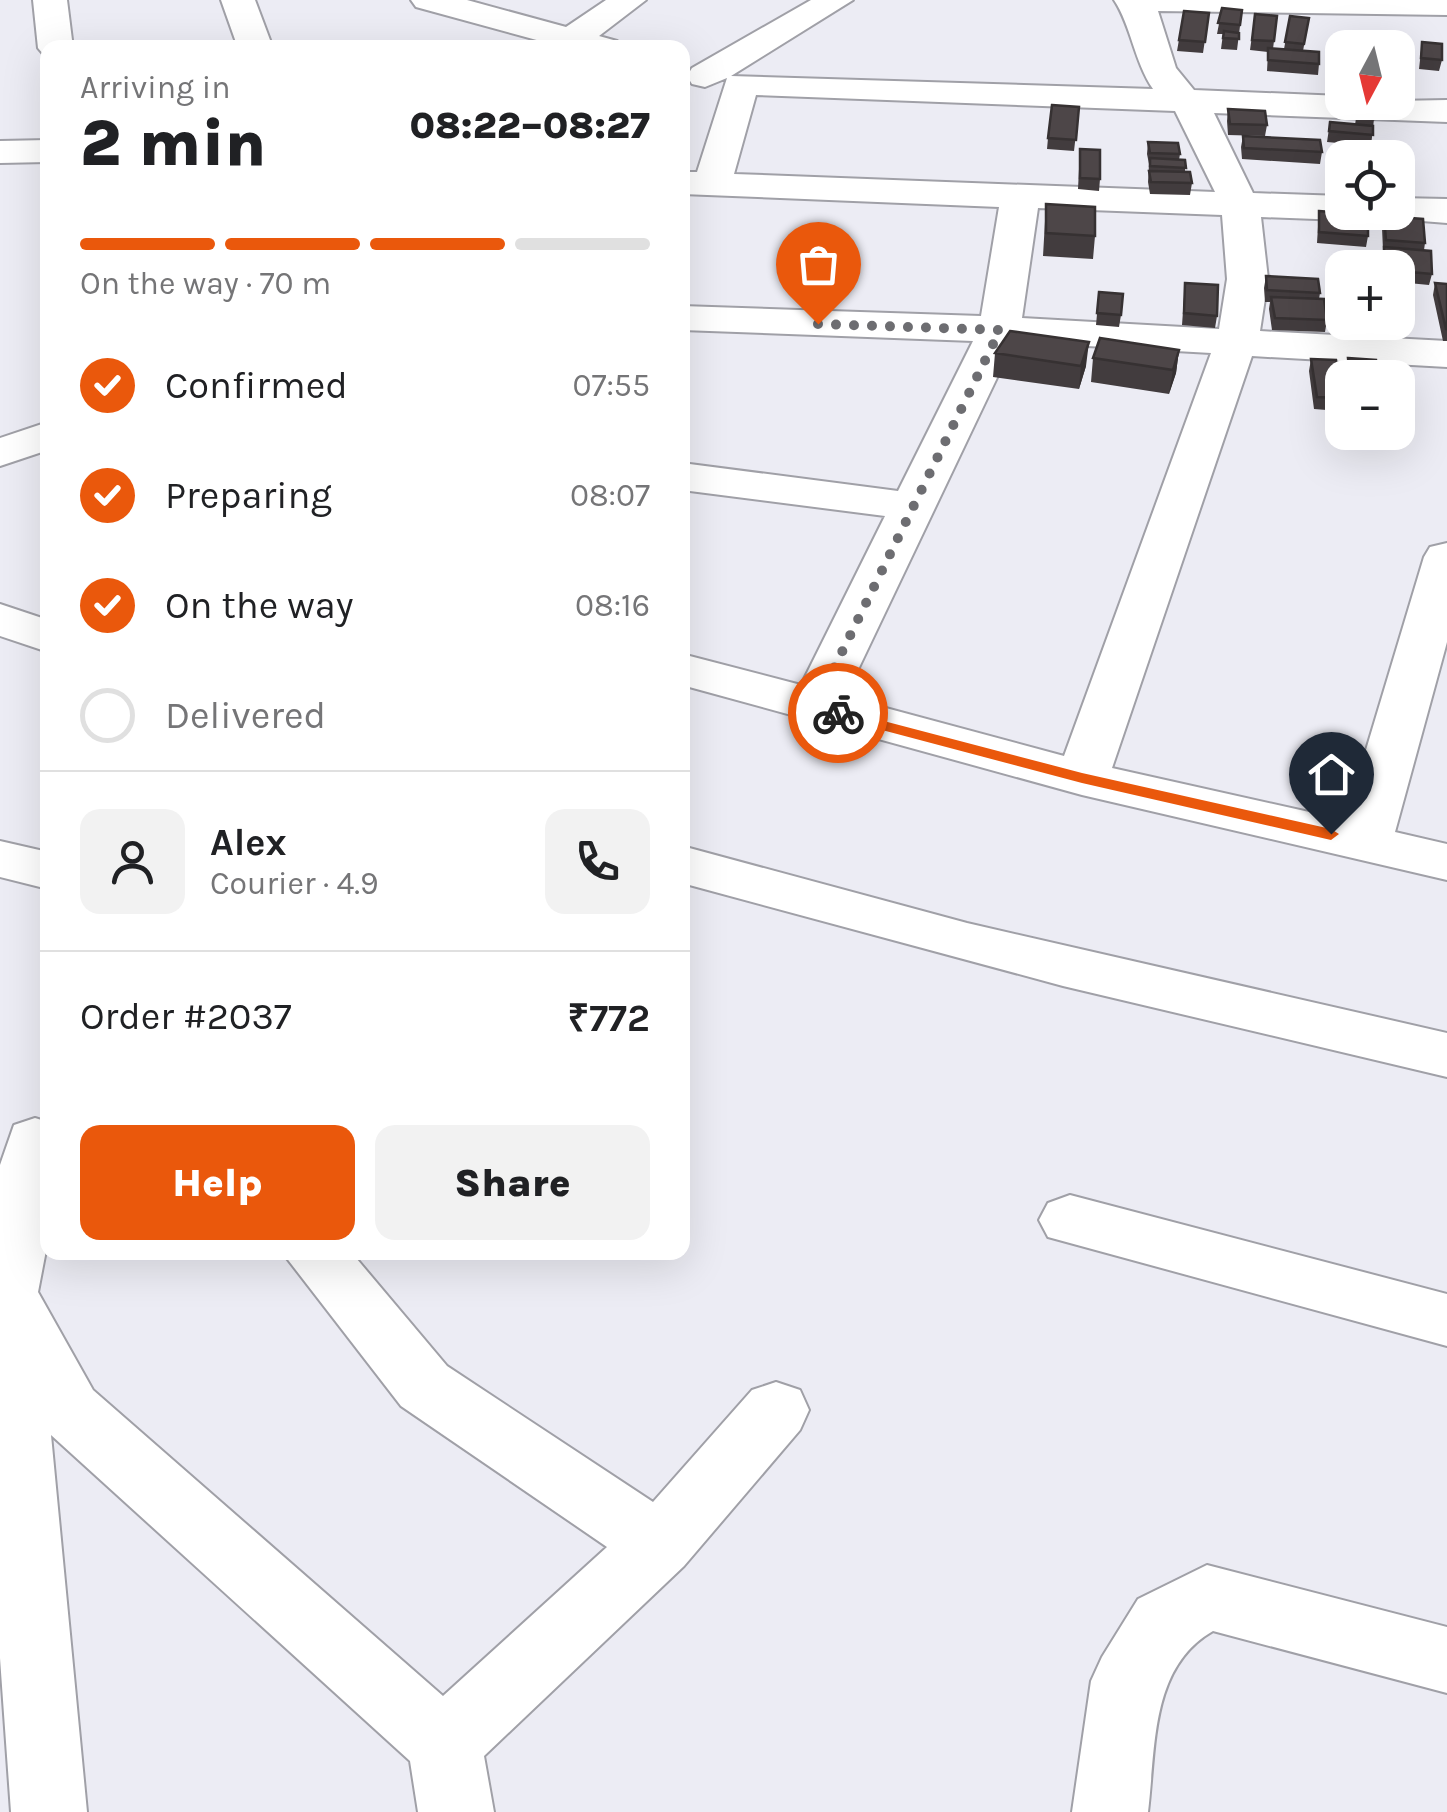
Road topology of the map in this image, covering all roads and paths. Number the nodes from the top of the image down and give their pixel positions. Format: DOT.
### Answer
graph roads {
  1 [pos="50,0"];
  2 [pos="238,0"];
  3 [pos="428,0"];
  4 [pos="629,0"];
  5 [pos="836,0"];
  6 [pos="1131,0"];
  7 [pos="1138,0"];
  8 [pos="1447,5"];
  9 [pos="55,40"];
  10 [pos="253,40"];
  11 [pos="562,40"];
  12 [pos="585,40"];
  13 [pos="694,73"];
  14 [pos="741,84"];
  15 [pos="1190,104"];
  16 [pos="1447,110"];
  17 [pos="40,151"];
  18 [pos="0,152"];
  19 [pos="697,184"];
  20 [pos="1020,198"];
  21 [pos="1242,205"];
  22 [pos="1325,207"];
  23 [pos="1415,210"];
  24 [pos="1447,211"];
  25 [pos="690,318"];
  26 [pos="1000,330"];
  27 [pos="1239,343"];
  28 [pos="1447,354"];
  29 [pos="40,438"];
  30 [pos="0,452"];
  31 [pos="690,477"];
  32 [pos="910,506"];
  33 [pos="1447,556"];
  34 [pos="0,619"];
  35 [pos="40,634"];
  36 [pos="690,672"];
  37 [pos="815,707"];
  38 [pos="1082,778"];
  39 [pos="1365,842"];
  40 [pos="0,859"];
  41 [pos="1447,862"];
  42 [pos="690,866"];
  43 [pos="40,869"];
  44 [pos="1447,1056"];
  45 [pos="28,1140"];
  46 [pos="1070,1220"];
  47 [pos="320,1260"];
  48 [pos="6,1293"];
  49 [pos="1447,1320"];
  50 [pos="776,1410"];
  51 [pos="660,1544"];
  52 [pos="1447,1660"];
  53 [pos="444,1744"];
  54 [pos="49,1812"];
  55 [pos="456,1812"];
  56 [pos="1110,1812"];
  1 -- 9 [label="street"];
  2 -- 10 [label="street"];
  3 -- 11 [label="street"];
  4 -- 12 [label="street"];
  5 -- 13 [label="street"];
  6 -- 7 [label="street"];
  7 -- 8 [label="street"];
  7 -- 15 [label="street"];
  13 -- 14 [label="street"];
  14 -- 15 [label="street"];
  14 -- 19 [label="street"];
  15 -- 16 [label="street"];
  15 -- 21 [label="street"];
  17 -- 18 [label="street"];
  19 -- 20 [label="street"];
  20 -- 21 [label="street"];
  20 -- 26 [label="street"];
  21 -- 22 [label="street"];
  21 -- 27 [label="street"];
  23 -- 24 [label="street"];
  25 -- 26 [label="street"];
  26 -- 27 [label="street"];
  26 -- 32 [label="street"];
  27 -- 28 [label="street"];
  27 -- 38 [label="street"];
  29 -- 30 [label="street"];
  31 -- 32 [label="street"];
  32 -- 37 [label="street"];
  33 -- 39 [label="street"];
  34 -- 35 [label="street"];
  36 -- 37 [label="street"];
  37 -- 38 [label="street"];
  38 -- 39 [label="street"];
  39 -- 41 [label="street"];
  40 -- 43 [label="street"];
  42 -- 44 [label="street"];
  45 -- 48 [label="street"];
  46 -- 49 [label="street"];
  47 -- 51 [label="street"];
  48 -- 53 [label="street"];
  48 -- 54 [label="street"];
  50 -- 51 [label="street"];
  51 -- 53 [label="street"];
  52 -- 56 [label="street"];
  53 -- 55 [label="street"];
}
